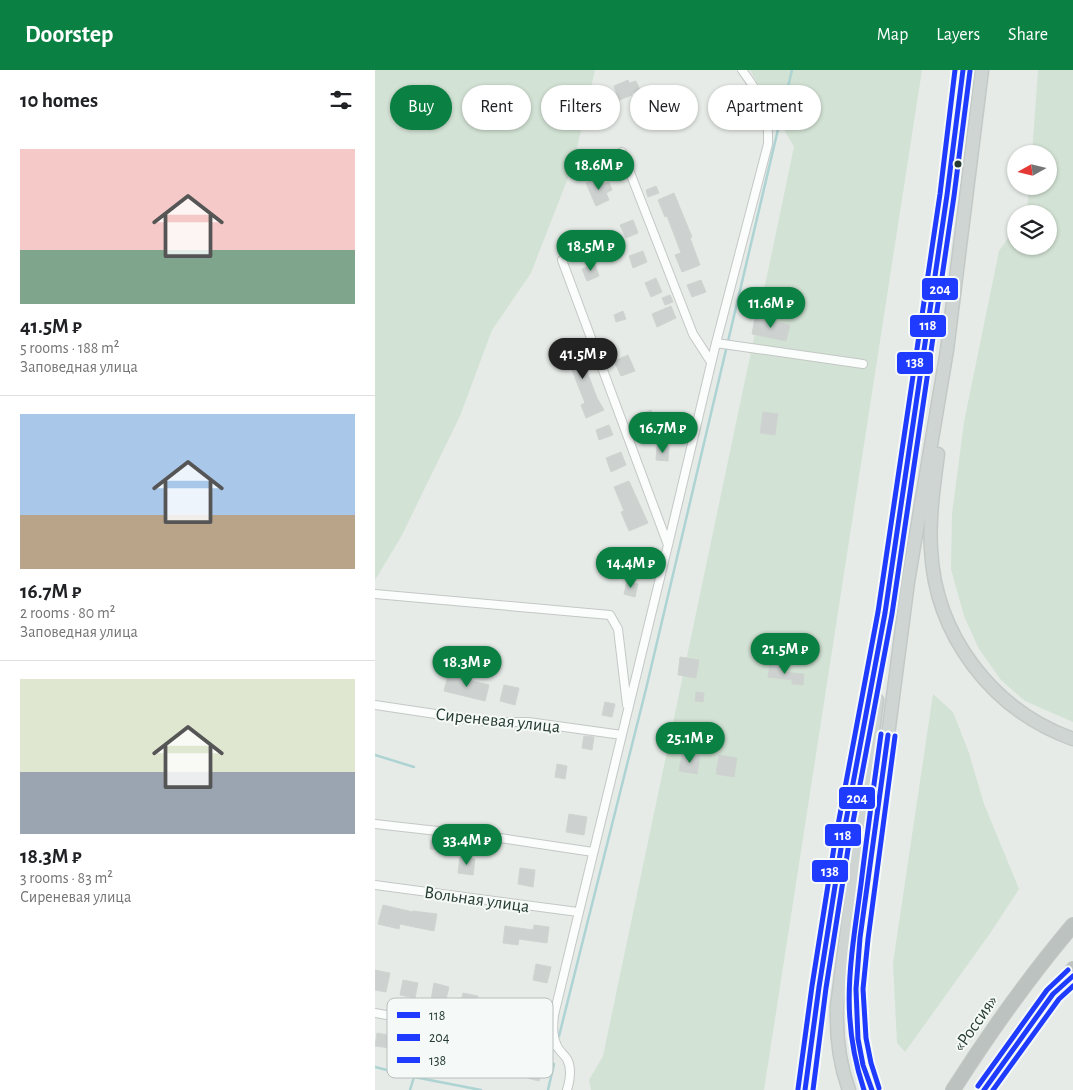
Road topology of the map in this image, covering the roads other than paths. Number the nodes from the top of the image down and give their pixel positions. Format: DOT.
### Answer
graph roads {
  1 [pos="742,70"];
  2 [pos="963,70"];
  3 [pos="982,70"];
  4 [pos="622,152"];
  5 [pos="562,260"];
  6 [pos="723,344"];
  7 [pos="947,350"];
  8 [pos="711,362"];
  9 [pos="863,364"];
  10 [pos="668,545"];
  11 [pos="375,594"];
  12 [pos="885,613"];
  13 [pos="375,705"];
  14 [pos="628,710"];
  15 [pos="622,735"];
  16 [pos="1073,739"];
  17 [pos="375,824"];
  18 [pos="593,852"];
  19 [pos="375,885"];
  20 [pos="579,912"];
  21 [pos="1073,925"];
  22 [pos="1073,969"];
  23 [pos="1073,976"];
  24 [pos="1053,994"];
  25 [pos="553,1022"];
  26 [pos="553,1033"];
  27 [pos="553,1045"];
  28 [pos="557,1046"];
  29 [pos="567,1090"];
  30 [pos="805,1090"];
  31 [pos="849,1090"];
  32 [pos="872,1090"];
  33 [pos="953,1090"];
  34 [pos="984,1090"];
  1 -- 6 [label="street"];
  2 -- 12 [label="main road"];
  3 -- 7 [label="main road"];
  4 -- 8 [label="street"];
  5 -- 10 [label="street"];
  6 -- 8 [label="street"];
  6 -- 9 [label="street"];
  7 -- 16 [label="main road"];
  7 -- 32 [label="main road"];
  8 -- 10 [label="street"];
  10 -- 14 [label="street"];
  11 -- 14 [label="street"];
  12 -- 30 [label="main road"];
  12 -- 31 [label="main road"];
  13 -- 15 [label="street, Сиреневая улица"];
  14 -- 15 [label="street"];
  15 -- 18 [label="street"];
  17 -- 18 [label="street"];
  18 -- 20 [label="street"];
  19 -- 20 [label="street, Вольная улица"];
  20 -- 25 [label="street"];
  21 -- 33 [label="highway, «Россия»"];
  22 -- 24 [label="highway"];
  23 -- 24 [label="main road"];
  24 -- 34 [label="highway"];
  26 -- 28 [label="street"];
  27 -- 28 [label="street"];
  28 -- 29 [label="street"];
}
